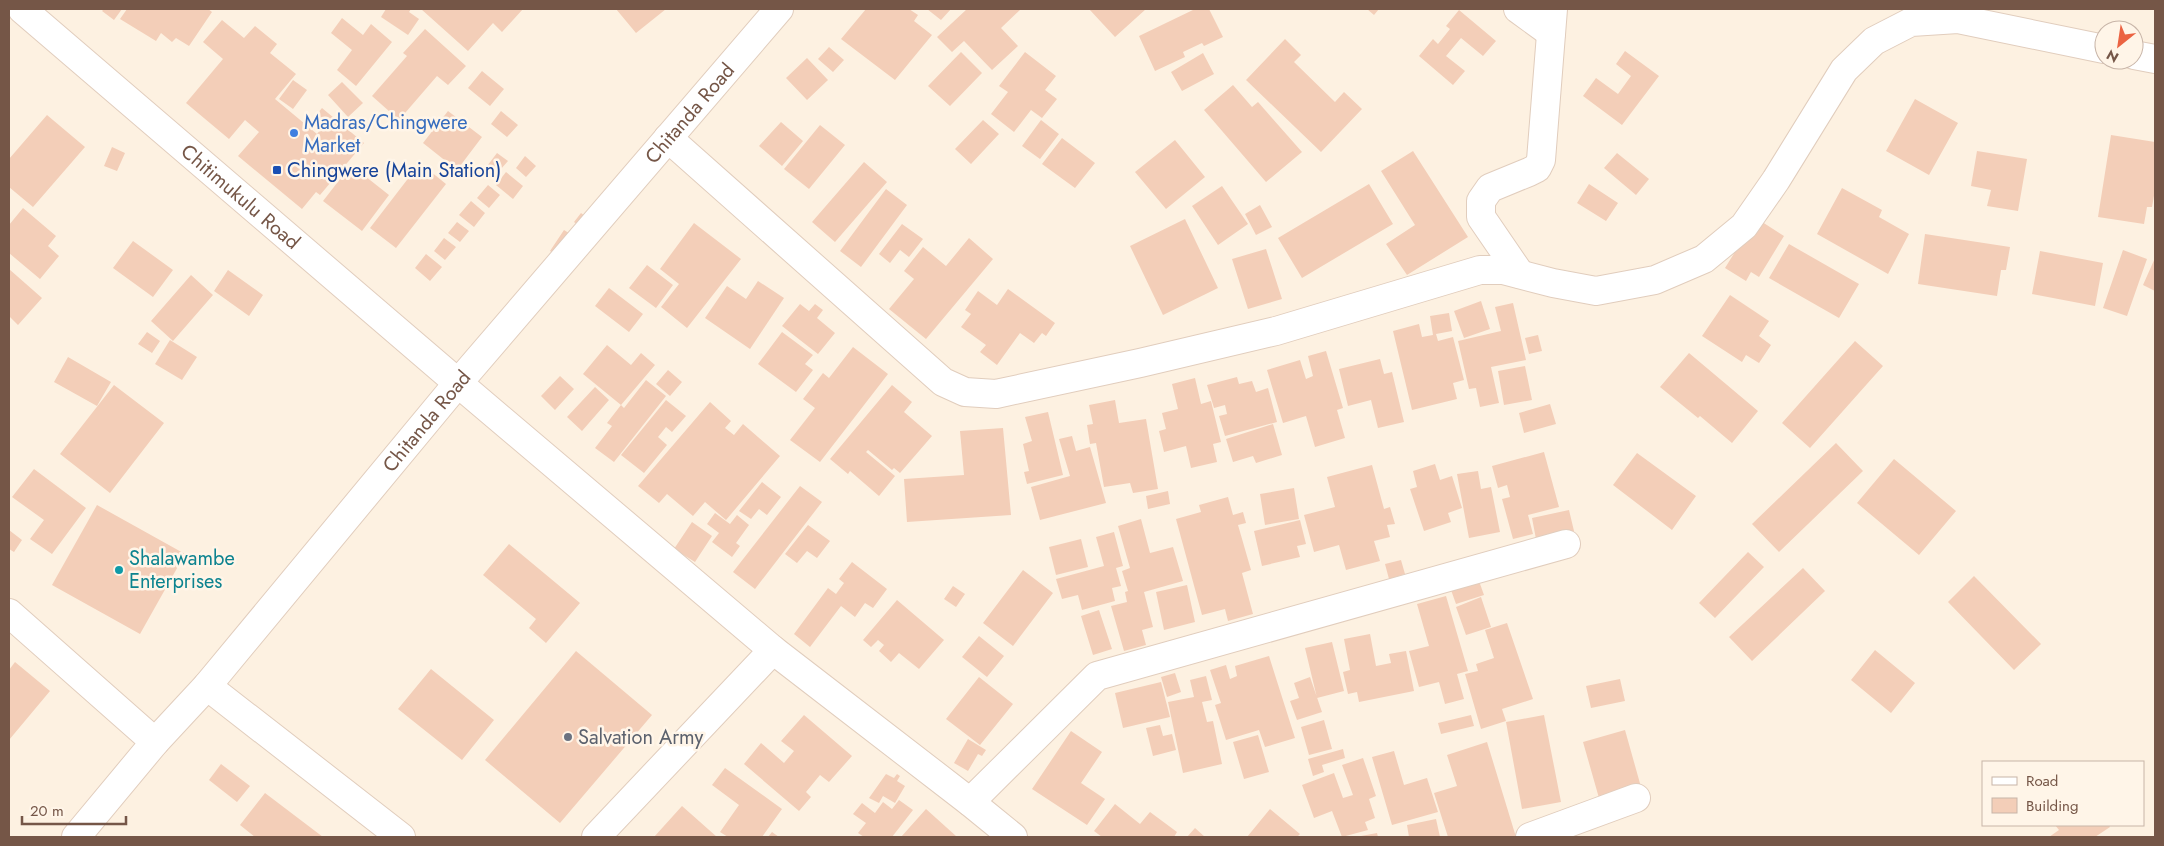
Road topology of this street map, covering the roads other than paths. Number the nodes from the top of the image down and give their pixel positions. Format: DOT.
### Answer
graph roads {
  1 [pos="22,9"];
  2 [pos="779,9"];
  3 [pos="1518,9"];
  4 [pos="1552,21"];
  5 [pos="2094,47"];
  6 [pos="668,138"];
  7 [pos="1520,274"];
  8 [pos="458,383"];
  9 [pos="1566,544"];
  10 [pos="9,613"];
  11 [pos="773,650"];
  12 [pos="207,686"];
  13 [pos="155,742"];
  14 [pos="1636,798"];
  15 [pos="970,802"];
  16 [pos="76,837"];
  17 [pos="401,837"];
  18 [pos="596,837"];
  19 [pos="1013,837"];
  20 [pos="1530,837"];
  1 -- 8 [label="street, Chitimukulu Road"];
  2 -- 6 [label="street, Chitanda Road"];
  3 -- 4 [label="street"];
  4 -- 7 [label="street"];
  5 -- 7 [label="street"];
  6 -- 7 [label="street"];
  6 -- 8 [label="street, Chitanda Road"];
  8 -- 11 [label="street, Chitimukulu Road"];
  8 -- 12 [label="street, Chitanda Road"];
  9 -- 15 [label="street"];
  10 -- 13 [label="street"];
  11 -- 15 [label="street, Chitimukulu Road"];
  11 -- 18 [label="street"];
  12 -- 13 [label="street, Chitanda Road"];
  12 -- 17 [label="street"];
  13 -- 16 [label="street, Chitanda Road"];
  14 -- 20 [label="street"];
  15 -- 19 [label="street, Chitimukulu Road"];
}
